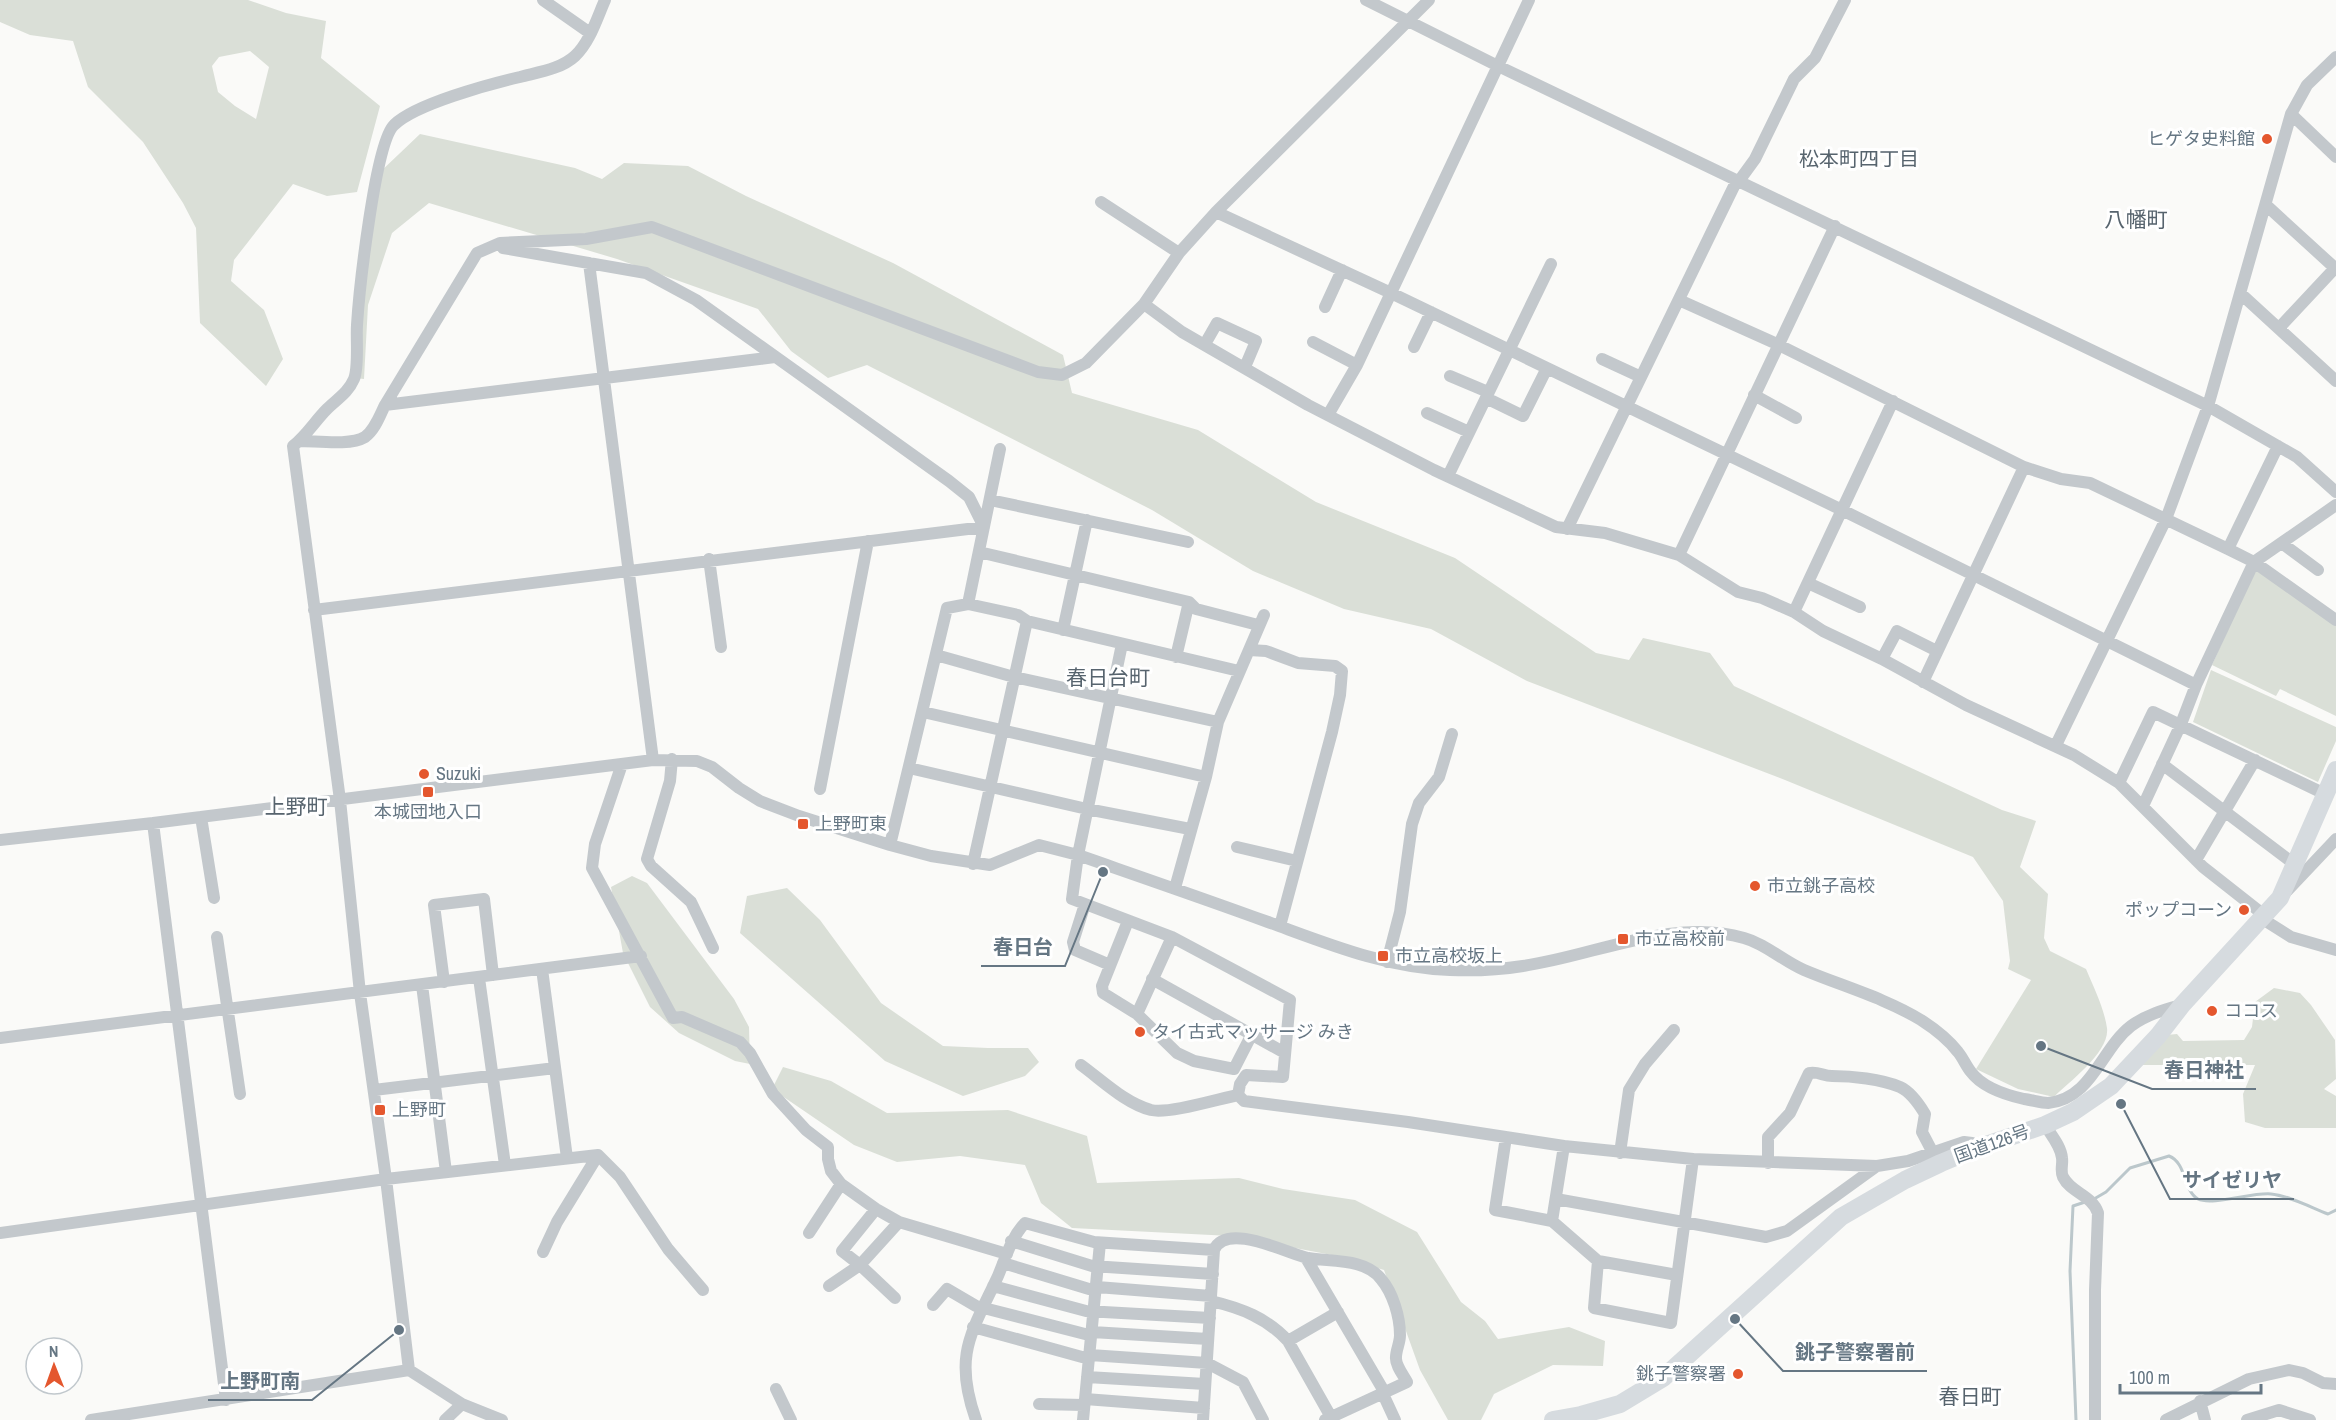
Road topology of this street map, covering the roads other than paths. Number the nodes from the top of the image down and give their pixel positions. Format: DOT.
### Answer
graph roads {
  1 [pos="543,0"];
  2 [pos="605,0"];
  3 [pos="1366,0"];
  4 [pos="1429,0"];
  5 [pos="1529,0"];
  6 [pos="1845,0"];
  7 [pos="1408,21"];
  8 [pos="590,33"];
  9 [pos="2336,57"];
  10 [pos="1498,66"];
  11 [pos="2291,114"];
  12 [pos="2336,157"];
  13 [pos="1738,181"];
  14 [pos="1101,202"];
  15 [pos="2266,205"];
  16 [pos="1216,212"];
  17 [pos="1835,226"];
  18 [pos="494,246"];
  19 [pos="1179,253"];
  20 [pos="590,263"];
  21 [pos="1551,264"];
  22 [pos="2336,268"];
  23 [pos="1342,270"];
  24 [pos="1391,293"];
  25 [pos="2240,293"];
  26 [pos="1679,300"];
  27 [pos="1144,304"];
  28 [pos="1325,307"];
  29 [pos="1431,312"];
  30 [pos="2278,328"];
  31 [pos="1312,342"];
  32 [pos="1205,344"];
  33 [pos="1777,344"];
  34 [pos="1414,347"];
  35 [pos="1509,350"];
  36 [pos="775,357"];
  37 [pos="1602,359"];
  38 [pos="1357,365"];
  39 [pos="1245,367"];
  40 [pos="1546,368"];
  41 [pos="1450,376"];
  42 [pos="1641,377"];
  43 [pos="604,379"];
  44 [pos="2336,381"];
  45 [pos="1487,395"];
  46 [pos="1754,395"];
  47 [pos="1893,401"];
  48 [pos="385,405"];
  49 [pos="2208,406"];
  50 [pos="1627,407"];
  51 [pos="1427,413"];
  52 [pos="1328,415"];
  53 [pos="1796,418"];
  54 [pos="1469,432"];
  55 [pos="299,441"];
  56 [pos="2278,446"];
  57 [pos="999,449"];
  58 [pos="1726,455"];
  59 [pos="2024,467"];
  60 [pos="1448,476"];
  61 [pos="2336,492"];
  62 [pos="990,500"];
  63 [pos="2336,505"];
  64 [pos="1842,510"];
  65 [pos="2166,519"];
  66 [pos="1087,520"];
  67 [pos="984,527"];
  68 [pos="1567,529"];
  69 [pos="868,541"];
  70 [pos="1188,542"];
  71 [pos="2283,544"];
  72 [pos="2228,549"];
  73 [pos="979,552"];
  74 [pos="1679,555"];
  75 [pos="709,560"];
  76 [pos="2254,562"];
  77 [pos="628,570"];
  78 [pos="2318,570"];
  79 [pos="1075,575"];
  80 [pos="1972,576"];
  81 [pos="1808,583"];
  82 [pos="1189,602"];
  83 [pos="968,604"];
  84 [pos="1860,607"];
  85 [pos="314,610"];
  86 [pos="1794,612"];
  87 [pos="2336,620"];
  88 [pos="1027,621"];
  89 [pos="1063,630"];
  90 [pos="2108,642"];
  91 [pos="1122,644"];
  92 [pos="721,647"];
  93 [pos="1249,650"];
  94 [pos="1937,651"];
  95 [pos="936,655"];
  96 [pos="1176,657"];
  97 [pos="1882,659"];
  98 [pos="1239,671"];
  99 [pos="1014,677"];
  100 [pos="1923,682"];
  101 [pos="2196,685"];
  102 [pos="1111,699"];
  103 [pos="923,712"];
  104 [pos="1218,723"];
  105 [pos="2181,724"];
  106 [pos="1003,729"];
  107 [pos="1452,734"];
  108 [pos="2056,745"];
  109 [pos="1100,752"];
  110 [pos="672,759"];
  111 [pos="654,760"];
  112 [pos="2255,760"];
  113 [pos="622,764"];
  114 [pos="2162,764"];
  115 [pos="909,768"];
  116 [pos="2336,770"];
  117 [pos="1206,777"];
  118 [pos="2119,783"];
  119 [pos="990,786"];
  120 [pos="820,789"];
  121 [pos="2325,794"];
  122 [pos="340,800"];
  123 [pos="2143,806"];
  124 [pos="1087,809"];
  125 [pos="2225,812"];
  126 [pos="201,817"];
  127 [pos="153,823"];
  128 [pos="1190,829"];
  129 [pos="2336,839"];
  130 [pos="0,840"];
  131 [pos="890,845"];
  132 [pos="1237,847"];
  133 [pos="1078,855"];
  134 [pos="2196,860"];
  135 [pos="1297,861"];
  136 [pos="2293,863"];
  137 [pos="974,864"];
  138 [pos="1175,888"];
  139 [pos="213,898"];
  140 [pos="2280,898"];
  141 [pos="1085,904"];
  142 [pos="2262,916"];
  143 [pos="1128,921"];
  144 [pos="1280,926"];
  145 [pos="217,937"];
  146 [pos="1172,937"];
  147 [pos="712,948"];
  148 [pos="2336,950"];
  149 [pos="641,956"];
  150 [pos="1387,962"];
  151 [pos="1110,965"];
  152 [pos="542,969"];
  153 [pos="493,975"];
  154 [pos="479,978"];
  155 [pos="1152,979"];
  156 [pos="444,982"];
  157 [pos="422,985"];
  158 [pos="360,993"];
  159 [pos="2182,1005"];
  160 [pos="228,1009"];
  161 [pos="1137,1014"];
  162 [pos="176,1015"];
  163 [pos="1674,1030"];
  164 [pos="1252,1034"];
  165 [pos="0,1038"];
  166 [pos="1285,1053"];
  167 [pos="1081,1065"];
  168 [pos="555,1068"];
  169 [pos="493,1076"];
  170 [pos="435,1083"];
  171 [pos="374,1090"];
  172 [pos="240,1094"];
  173 [pos="1238,1095"];
  174 [pos="2045,1125"];
  175 [pos="1506,1137"];
  176 [pos="1564,1146"];
  177 [pos="1977,1148"];
  178 [pos="1620,1153"];
  179 [pos="1933,1153"];
  180 [pos="598,1155"];
  181 [pos="567,1158"];
  182 [pos="1693,1159"];
  183 [pos="1768,1164"];
  184 [pos="505,1165"];
  185 [pos="1877,1166"];
  186 [pos="446,1172"];
  187 [pos="386,1179"];
  188 [pos="841,1184"];
  189 [pos="1556,1199"];
  190 [pos="200,1206"];
  191 [pos="876,1209"];
  192 [pos="1552,1221"];
  193 [pos="899,1222"];
  194 [pos="1683,1222"];
  195 [pos="0,1233"];
  196 [pos="809,1233"];
  197 [pos="1011,1241"];
  198 [pos="1100,1243"];
  199 [pos="1214,1250"];
  200 [pos="543,1252"];
  201 [pos="1306,1257"];
  202 [pos="1005,1258"];
  203 [pos="1598,1261"];
  204 [pos="860,1265"];
  205 [pos="1099,1266"];
  206 [pos="1213,1274"];
  207 [pos="1677,1275"];
  208 [pos="829,1286"];
  209 [pos="993,1286"];
  210 [pos="1097,1287"];
  211 [pos="702,1290"];
  212 [pos="895,1298"];
  213 [pos="1211,1299"];
  214 [pos="933,1305"];
  215 [pos="982,1306"];
  216 [pos="1095,1311"];
  217 [pos="1338,1312"];
  218 [pos="1210,1317"];
  219 [pos="973,1327"];
  220 [pos="1092,1332"];
  221 [pos="1208,1339"];
  222 [pos="1288,1341"];
  223 [pos="1090,1355"];
  224 [pos="1207,1363"];
  225 [pos="409,1370"];
  226 [pos="1088,1377"];
  227 [pos="1205,1384"];
  228 [pos="2336,1384"];
  229 [pos="776,1389"];
  230 [pos="1384,1393"];
  231 [pos="226,1400"];
  232 [pos="2200,1401"];
  233 [pos="1084,1402"];
  234 [pos="462,1404"];
  235 [pos="1039,1404"];
  236 [pos="1203,1414"];
  237 [pos="1328,1418"];
  238 [pos="91,1420"];
  239 [pos="445,1420"];
  240 [pos="502,1420"];
  241 [pos="791,1420"];
  242 [pos="976,1420"];
  243 [pos="1083,1420"];
  244 [pos="1263,1420"];
  245 [pos="1395,1420"];
  246 [pos="1553,1420"];
  247 [pos="2095,1420"];
  248 [pos="2166,1420"];
  249 [pos="2205,1420"];
  250 [pos="2247,1420"];
  251 [pos="2310,1420"];
  1 -- 8 [label="street"];
  2 -- 8 [label="street"];
  3 -- 7 [label="street"];
  4 -- 7 [label="street"];
  5 -- 10 [label="street"];
  6 -- 13 [label="street"];
  7 -- 10 [label="street"];
  7 -- 16 [label="street"];
  8 -- 55 [label="street"];
  9 -- 11 [label="street"];
  10 -- 13 [label="street"];
  10 -- 24 [label="street"];
  11 -- 12 [label="street"];
  11 -- 15 [label="street"];
  13 -- 17 [label="street"];
  13 -- 26 [label="street"];
  14 -- 19 [label="street"];
  15 -- 22 [label="street"];
  15 -- 25 [label="street"];
  16 -- 19 [label="street"];
  16 -- 23 [label="street"];
  17 -- 33 [label="street"];
  17 -- 49 [label="street"];
  18 -- 20 [label="street"];
  18 -- 27 [label="street"];
  18 -- 48 [label="street"];
  19 -- 27 [label="street"];
  20 -- 36 [label="street"];
  20 -- 43 [label="street"];
  21 -- 35 [label="street"];
  22 -- 30 [label="street"];
  23 -- 24 [label="street"];
  23 -- 28 [label="street"];
  24 -- 29 [label="street"];
  24 -- 38 [label="street"];
  25 -- 30 [label="street"];
  25 -- 49 [label="street"];
  26 -- 33 [label="street"];
  26 -- 42 [label="street"];
  27 -- 32 [label="street"];
  29 -- 34 [label="street"];
  29 -- 35 [label="street"];
  30 -- 44 [label="street"];
  31 -- 38 [label="street"];
  32 -- 39 [label="street"];
  32 -- 39 [label="street"];
  33 -- 46 [label="street"];
  33 -- 47 [label="street"];
  35 -- 40 [label="street"];
  35 -- 45 [label="street"];
  36 -- 43 [label="street"];
  36 -- 67 [label="street"];
  37 -- 42 [label="street"];
  38 -- 52 [label="street"];
  39 -- 52 [label="street"];
  40 -- 45 [label="street"];
  40 -- 50 [label="street"];
  41 -- 45 [label="street"];
  42 -- 50 [label="street"];
  43 -- 48 [label="street"];
  43 -- 77 [label="street"];
  45 -- 54 [label="street"];
  46 -- 53 [label="street"];
  46 -- 58 [label="street"];
  47 -- 59 [label="street"];
  47 -- 64 [label="street"];
  48 -- 55 [label="street"];
  49 -- 56 [label="street"];
  49 -- 65 [label="street"];
  50 -- 58 [label="street"];
  50 -- 68 [label="street"];
  51 -- 54 [label="street"];
  52 -- 60 [label="street"];
  54 -- 60 [label="street"];
  55 -- 85 [label="street"];
  56 -- 61 [label="street"];
  56 -- 72 [label="street"];
  57 -- 62 [label="street"];
  58 -- 64 [label="street"];
  58 -- 74 [label="street"];
  59 -- 65 [label="street"];
  59 -- 80 [label="street"];
  60 -- 68 [label="street"];
  62 -- 66 [label="street"];
  62 -- 67 [label="street"];
  63 -- 71 [label="street"];
  64 -- 80 [label="street"];
  64 -- 81 [label="street"];
  65 -- 72 [label="street"];
  65 -- 90 [label="street"];
  66 -- 70 [label="street"];
  66 -- 79 [label="street"];
  67 -- 69 [label="street"];
  67 -- 73 [label="street"];
  68 -- 74 [label="street"];
  69 -- 75 [label="street"];
  69 -- 120 [label="street"];
  71 -- 76 [label="street"];
  71 -- 78 [label="street"];
  72 -- 76 [label="street"];
  73 -- 79 [label="street"];
  73 -- 83 [label="street"];
  74 -- 86 [label="street"];
  75 -- 77 [label="street"];
  75 -- 92 [label="street"];
  76 -- 87 [label="street"];
  76 -- 101 [label="street"];
  77 -- 85 [label="street"];
  77 -- 111 [label="street"];
  79 -- 82 [label="street"];
  79 -- 89 [label="street"];
  80 -- 90 [label="street"];
  80 -- 94 [label="street"];
  81 -- 84 [label="street"];
  81 -- 86 [label="street"];
  82 -- 93 [label="street"];
  82 -- 96 [label="street"];
  83 -- 88 [label="street"];
  83 -- 95 [label="street"];
  85 -- 122 [label="street"];
  86 -- 97 [label="street"];
  88 -- 89 [label="street"];
  88 -- 99 [label="street"];
  89 -- 91 [label="street"];
  90 -- 101 [label="street"];
  90 -- 108 [label="street"];
  91 -- 96 [label="street"];
  91 -- 102 [label="street"];
  93 -- 98 [label="street"];
  93 -- 135 [label="street"];
  94 -- 97 [label="street"];
  94 -- 100 [label="street"];
  95 -- 99 [label="street"];
  95 -- 103 [label="street"];
  96 -- 98 [label="street"];
  97 -- 100 [label="street"];
  98 -- 104 [label="street"];
  99 -- 102 [label="street"];
  99 -- 106 [label="street"];
  100 -- 108 [label="street"];
  101 -- 105 [label="street"];
  102 -- 104 [label="street"];
  102 -- 109 [label="street"];
  103 -- 106 [label="street"];
  103 -- 115 [label="street"];
  104 -- 117 [label="street"];
  105 -- 112 [label="street"];
  105 -- 114 [label="street"];
  105 -- 118 [label="street"];
  106 -- 109 [label="street"];
  106 -- 119 [label="street"];
  107 -- 150 [label="street"];
  108 -- 118 [label="street"];
  109 -- 117 [label="street"];
  109 -- 124 [label="street"];
  110 -- 111 [label="street"];
  110 -- 131 [label="street"];
  110 -- 147 [label="street"];
  111 -- 113 [label="street"];
  112 -- 121 [label="street"];
  112 -- 125 [label="street"];
  113 -- 122 [label="street"];
  113 -- 149 [label="street"];
  114 -- 123 [label="street"];
  114 -- 125 [label="street"];
  115 -- 119 [label="street"];
  115 -- 131 [label="street"];
  116 -- 121 [label="highway, 国道126号"];
  117 -- 128 [label="street"];
  118 -- 123 [label="street"];
  119 -- 124 [label="street"];
  119 -- 137 [label="street"];
  121 -- 136 [label="highway, 国道126号"];
  122 -- 126 [label="street"];
  122 -- 158 [label="street"];
  123 -- 134 [label="street"];
  124 -- 128 [label="street"];
  124 -- 133 [label="street"];
  125 -- 134 [label="street"];
  125 -- 136 [label="street"];
  126 -- 127 [label="street"];
  126 -- 139 [label="street"];
  127 -- 130 [label="street"];
  127 -- 162 [label="street"];
  128 -- 138 [label="street"];
  129 -- 140 [label="street"];
  131 -- 137 [label="street"];
  132 -- 135 [label="street"];
  133 -- 137 [label="street"];
  133 -- 138 [label="street"];
  133 -- 141 [label="street"];
  134 -- 142 [label="street"];
  135 -- 144 [label="street"];
  136 -- 140 [label="highway, 国道126号"];
  138 -- 144 [label="street"];
  140 -- 142 [label="highway, 国道126号"];
  141 -- 143 [label="street"];
  141 -- 151 [label="street"];
  142 -- 148 [label="street"];
  142 -- 159 [label="highway, 国道126号"];
  143 -- 146 [label="street"];
  143 -- 151 [label="street"];
  144 -- 150 [label="street"];
  145 -- 160 [label="street"];
  146 -- 155 [label="street"];
  146 -- 166 [label="street"];
  149 -- 152 [label="street"];
  149 -- 188 [label="street"];
  150 -- 159 [label="street"];
  151 -- 161 [label="street"];
  152 -- 153 [label="street"];
  152 -- 168 [label="street"];
  153 -- 154 [label="street"];
  153 -- 156 [label="street"];
  154 -- 156 [label="street"];
  154 -- 169 [label="street"];
  155 -- 161 [label="street"];
  155 -- 164 [label="street"];
  156 -- 157 [label="street"];
  157 -- 158 [label="street"];
  157 -- 170 [label="street"];
  158 -- 160 [label="street"];
  158 -- 171 [label="street"];
  159 -- 174 [label="highway, 国道126号"];
  160 -- 162 [label="street"];
  160 -- 172 [label="street"];
  161 -- 164 [label="street"];
  162 -- 165 [label="street"];
  162 -- 190 [label="street"];
  163 -- 178 [label="street"];
  164 -- 166 [label="street"];
  166 -- 173 [label="street"];
  167 -- 173 [label="street"];
  168 -- 169 [label="street"];
  168 -- 181 [label="street"];
  169 -- 170 [label="street"];
  169 -- 184 [label="street"];
  170 -- 171 [label="street"];
  170 -- 186 [label="street"];
  171 -- 187 [label="street"];
  173 -- 175 [label="street"];
  174 -- 177 [label="highway, 国道126号"];
  174 -- 247 [label="street"];
  175 -- 176 [label="street"];
  175 -- 192 [label="street"];
  176 -- 178 [label="street"];
  176 -- 189 [label="street"];
  177 -- 179 [label="street"];
  177 -- 246 [label="highway, 国道126号"];
  178 -- 182 [label="street"];
  179 -- 183 [label="street"];
  179 -- 185 [label="street"];
  180 -- 181 [label="street"];
  180 -- 200 [label="street"];
  180 -- 211 [label="street"];
  181 -- 184 [label="street"];
  182 -- 183 [label="street"];
  182 -- 194 [label="street"];
  183 -- 185 [label="street"];
  184 -- 186 [label="street"];
  185 -- 194 [label="street"];
  186 -- 187 [label="street"];
  187 -- 190 [label="street"];
  187 -- 225 [label="street"];
  188 -- 191 [label="street"];
  188 -- 196 [label="street"];
  189 -- 192 [label="street"];
  189 -- 194 [label="street"];
  190 -- 195 [label="street"];
  190 -- 231 [label="street"];
  191 -- 193 [label="street"];
  191 -- 204 [label="street"];
  192 -- 203 [label="street"];
  193 -- 202 [label="street"];
  193 -- 204 [label="street"];
  194 -- 207 [label="street"];
  197 -- 198 [label="street"];
  197 -- 202 [label="street"];
  197 -- 205 [label="street"];
  198 -- 199 [label="street"];
  198 -- 205 [label="street"];
  199 -- 201 [label="street"];
  199 -- 206 [label="street"];
  201 -- 217 [label="street"];
  201 -- 230 [label="street"];
  202 -- 209 [label="street"];
  202 -- 210 [label="street"];
  203 -- 207 [label="street"];
  203 -- 207 [label="street"];
  204 -- 208 [label="street"];
  204 -- 212 [label="street"];
  205 -- 206 [label="street"];
  205 -- 210 [label="street"];
  206 -- 213 [label="street"];
  209 -- 215 [label="street"];
  209 -- 216 [label="street"];
  210 -- 213 [label="street"];
  210 -- 216 [label="street"];
  213 -- 218 [label="street"];
  213 -- 222 [label="street"];
  214 -- 215 [label="street"];
  215 -- 219 [label="street"];
  215 -- 220 [label="street"];
  216 -- 218 [label="street"];
  216 -- 220 [label="street"];
  217 -- 222 [label="street"];
  217 -- 230 [label="street"];
  218 -- 221 [label="street"];
  219 -- 223 [label="street"];
  219 -- 242 [label="street"];
  220 -- 221 [label="street"];
  220 -- 223 [label="street"];
  221 -- 224 [label="street"];
  222 -- 237 [label="street"];
  223 -- 224 [label="street"];
  223 -- 226 [label="street"];
  224 -- 227 [label="street"];
  224 -- 244 [label="street"];
  225 -- 231 [label="street"];
  225 -- 234 [label="street"];
  226 -- 227 [label="street"];
  226 -- 233 [label="street"];
  227 -- 236 [label="street"];
  228 -- 232 [label="street"];
  229 -- 241 [label="street"];
  230 -- 237 [label="street"];
  230 -- 245 [label="street"];
  231 -- 238 [label="street"];
  232 -- 248 [label="street"];
  232 -- 249 [label="street"];
  233 -- 235 [label="street"];
  233 -- 236 [label="street"];
  233 -- 243 [label="street"];
  234 -- 239 [label="street"];
  234 -- 240 [label="street"];
  250 -- 251 [label="street"];
}
